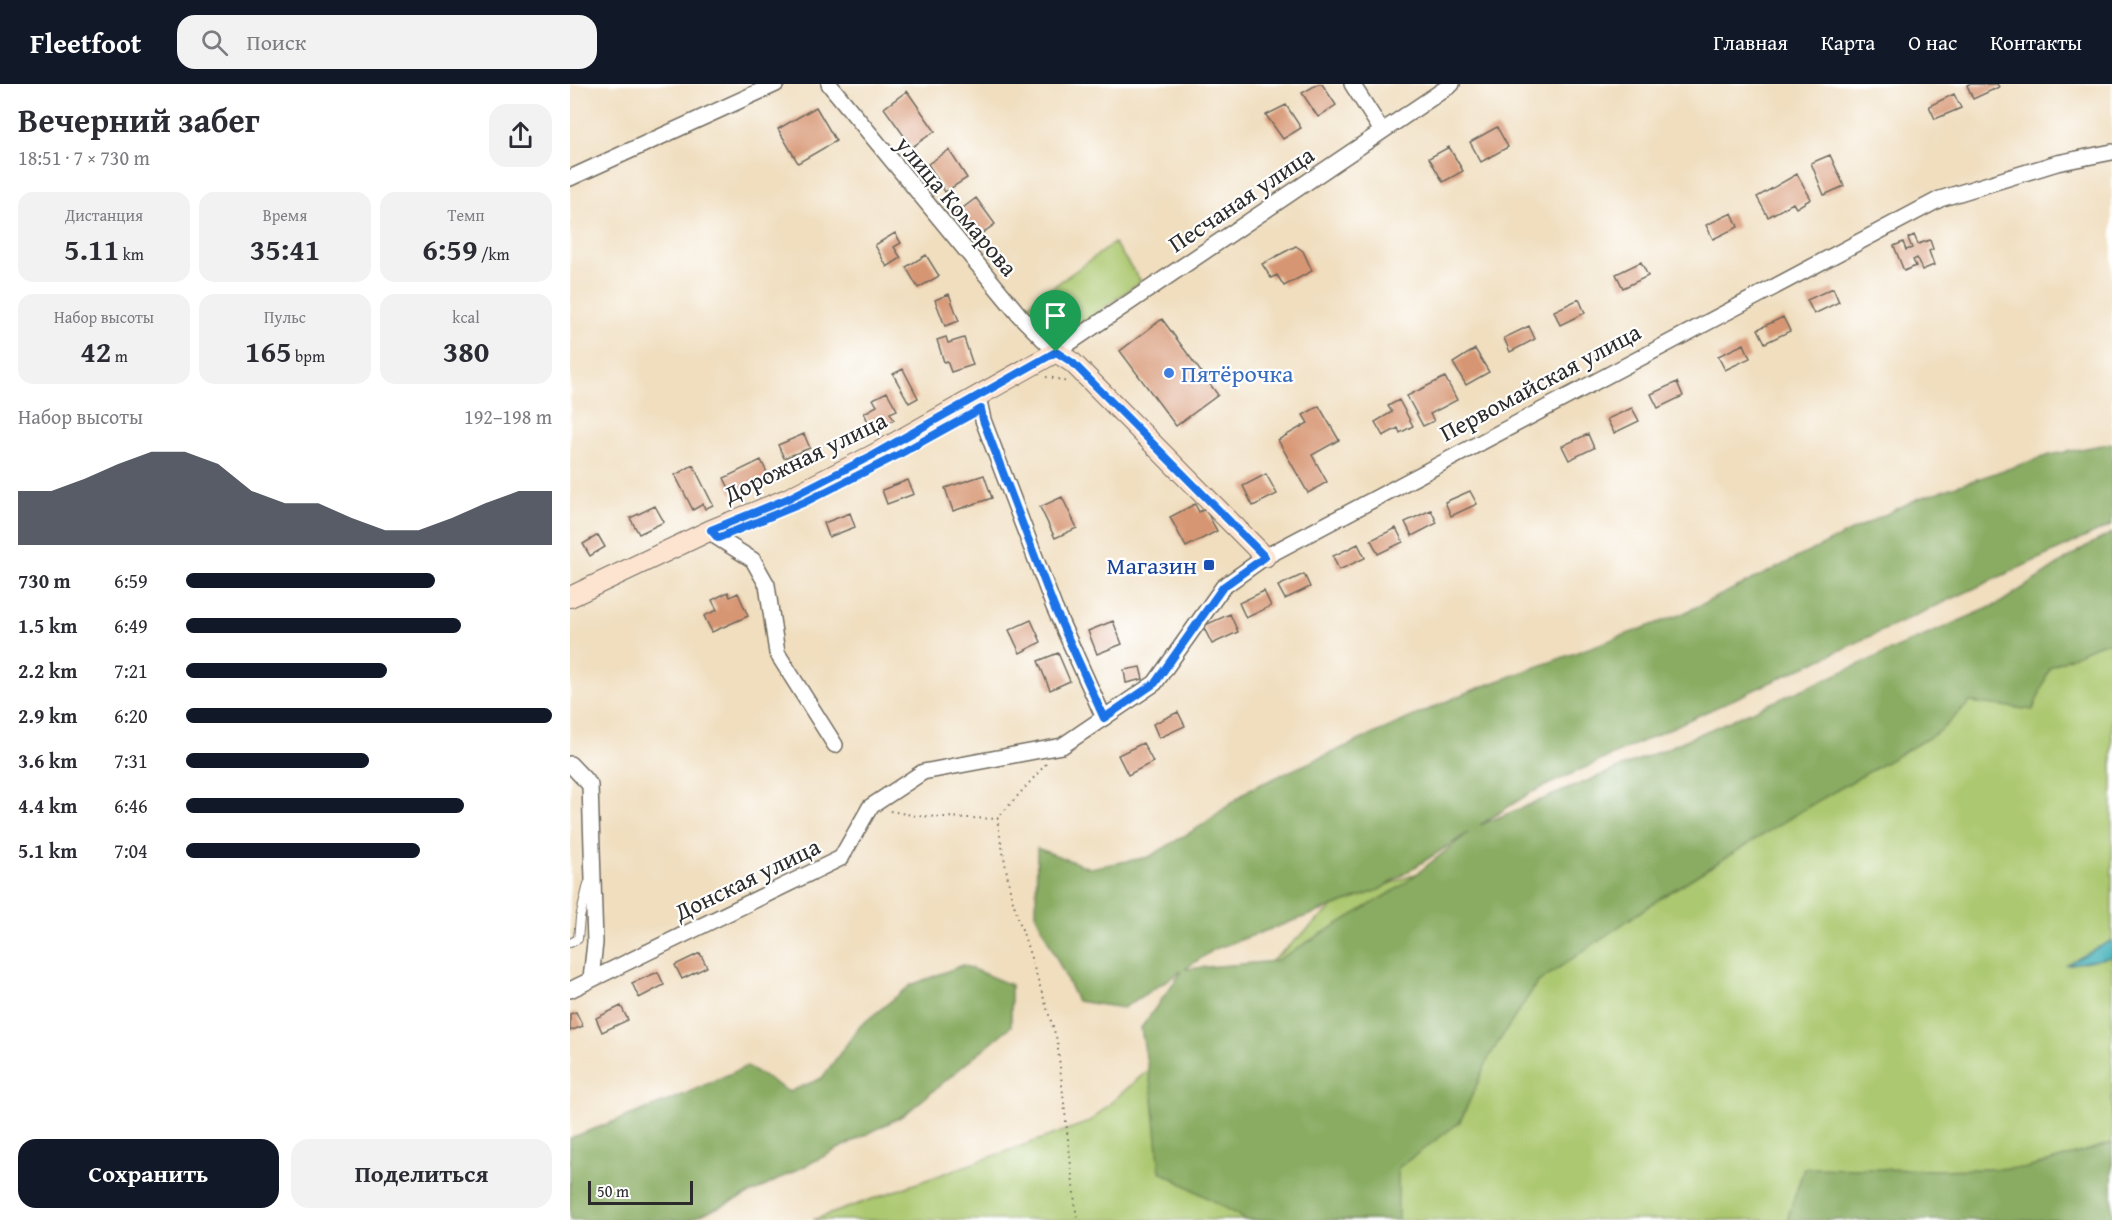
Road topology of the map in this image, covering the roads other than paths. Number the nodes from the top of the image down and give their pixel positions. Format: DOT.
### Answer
graph roads {
  1 [pos="776,84"];
  2 [pos="828,84"];
  3 [pos="1352,84"];
  4 [pos="1452,84"];
  5 [pos="1382,131"];
  6 [pos="2112,152"];
  7 [pos="570,178"];
  8 [pos="1056,352"];
  9 [pos="978,396"];
  10 [pos="711,530"];
  11 [pos="1265,557"];
  12 [pos="570,597"];
  13 [pos="1104,718"];
  14 [pos="835,745"];
  15 [pos="570,764"];
  16 [pos="592,865"];
  17 [pos="570,943"];
  18 [pos="591,978"];
  19 [pos="570,990"];
  1 -- 7 [label="street"];
  2 -- 8 [label="street, улица Комарова"];
  3 -- 5 [label="street"];
  4 -- 5 [label="street, Песчаная улица"];
  5 -- 8 [label="street, Песчаная улица"];
  6 -- 11 [label="street, Первомайская улица"];
  8 -- 9 [label="street, Дорожная улица"];
  8 -- 11 [label="street"];
  9 -- 10 [label="street, Дорожная улица"];
  9 -- 13 [label="street"];
  10 -- 12 [label="street, Дорожная улица"];
  10 -- 14 [label="street"];
  11 -- 13 [label="street, Донская улица"];
  13 -- 18 [label="street, Донская улица"];
  15 -- 16 [label="street"];
  16 -- 17 [label="lane"];
  16 -- 18 [label="street"];
  18 -- 19 [label="street, Донская улица"];
}
